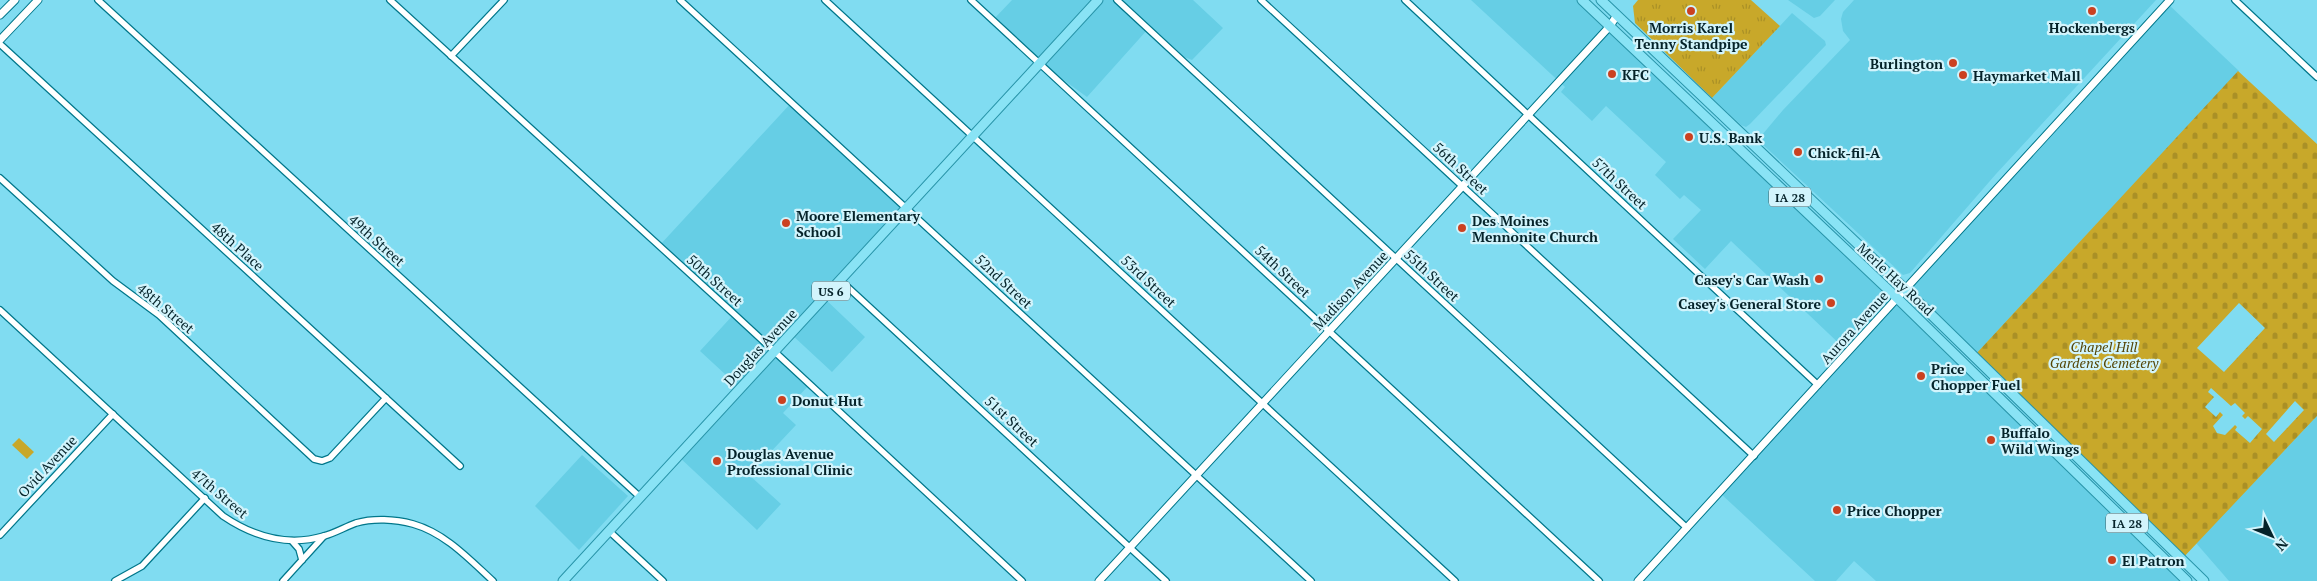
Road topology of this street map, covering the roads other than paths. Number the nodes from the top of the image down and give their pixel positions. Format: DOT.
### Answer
graph roads {
  1 [pos="15,0"];
  2 [pos="38,0"];
  3 [pos="98,0"];
  4 [pos="390,0"];
  5 [pos="504,0"];
  6 [pos="680,0"];
  7 [pos="825,0"];
  8 [pos="971,0"];
  9 [pos="1098,0"];
  10 [pos="1117,0"];
  11 [pos="1261,0"];
  12 [pos="1405,0"];
  13 [pos="1582,0"];
  14 [pos="1601,0"];
  15 [pos="2170,0"];
  16 [pos="2235,0"];
  17 [pos="0,15"];
  18 [pos="1617,15"];
  19 [pos="1610,26"];
  20 [pos="0,40"];
  21 [pos="0,44"];
  22 [pos="451,56"];
  23 [pos="1040,63"];
  24 [pos="2317,77"];
  25 [pos="1528,115"];
  26 [pos="974,135"];
  27 [pos="0,178"];
  28 [pos="1463,187"];
  29 [pos="907,208"];
  30 [pos="1396,259"];
  31 [pos="840,280"];
  32 [pos="1906,288"];
  33 [pos="1897,298"];
  34 [pos="0,310"];
  35 [pos="1330,331"];
  36 [pos="774,352"];
  37 [pos="1818,385"];
  38 [pos="386,398"];
  39 [pos="1263,403"];
  40 [pos="113,414"];
  41 [pos="1754,456"];
  42 [pos="460,466"];
  43 [pos="1196,476"];
  44 [pos="205,498"];
  45 [pos="640,498"];
  46 [pos="1687,528"];
  47 [pos="609,531"];
  48 [pos="0,535"];
  49 [pos="324,536"];
  50 [pos="292,541"];
  51 [pos="1130,548"];
  52 [pos="302,560"];
  53 [pos="115,581"];
  54 [pos="283,581"];
  55 [pos="493,581"];
  56 [pos="563,581"];
  57 [pos="663,581"];
  58 [pos="1022,581"];
  59 [pos="1099,581"];
  60 [pos="1166,581"];
  61 [pos="1311,581"];
  62 [pos="1455,581"];
  63 [pos="1600,581"];
  64 [pos="1638,581"];
  65 [pos="2187,581"];
  66 [pos="2204,581"];
  1 -- 17 [label="street"];
  2 -- 20 [label="street"];
  3 -- 45 [label="street, 49th Street"];
  4 -- 22 [label="street, 50th Street"];
  5 -- 22 [label="street"];
  6 -- 29 [label="street, 52nd Street"];
  7 -- 26 [label="street, 53rd Street"];
  8 -- 23 [label="street, 54th Street"];
  9 -- 23 [label="main road, Douglas Avenue / US 6"];
  10 -- 30 [label="street, 55th Street"];
  11 -- 28 [label="street, 56th Street"];
  12 -- 25 [label="street, 57th Street"];
  13 -- 19 [label="main road, Merle Hay Road / IA 28"];
  14 -- 18 [label="main road, Merle Hay Road / IA 28"];
  15 -- 32 [label="street, Aurora Avenue"];
  16 -- 24 [label="street"];
  18 -- 19 [label="street, Madison Avenue"];
  18 -- 32 [label="main road, Merle Hay Road / IA 28"];
  19 -- 25 [label="street, Madison Avenue"];
  19 -- 33 [label="main road, Merle Hay Road / IA 28"];
  21 -- 38 [label="street, 48th Place"];
  22 -- 36 [label="street, 50th Street"];
  23 -- 26 [label="main road, Douglas Avenue / US 6"];
  23 -- 35 [label="street, 54th Street"];
  25 -- 28 [label="street, Madison Avenue"];
  25 -- 37 [label="street, 57th Street"];
  26 -- 29 [label="main road, Douglas Avenue / US 6"];
  26 -- 39 [label="street, 53rd Street"];
  27 -- 38 [label="street, 48th Street"];
  28 -- 30 [label="street, Madison Avenue"];
  28 -- 41 [label="street, 56th Street"];
  29 -- 31 [label="main road, Douglas Avenue / US 6"];
  29 -- 43 [label="street, 52nd Street"];
  30 -- 35 [label="street, Madison Avenue"];
  30 -- 46 [label="street, 55th Street"];
  31 -- 36 [label="main road, Douglas Avenue / US 6"];
  31 -- 51 [label="street, 51st Street"];
  32 -- 33 [label="street, Aurora Avenue"];
  32 -- 66 [label="main road, Merle Hay Road / IA 28"];
  33 -- 37 [label="street, Aurora Avenue"];
  33 -- 65 [label="main road, Merle Hay Road / IA 28"];
  34 -- 40 [label="street, 47th Street"];
  35 -- 39 [label="street, Madison Avenue"];
  35 -- 63 [label="street, 54th Street"];
  36 -- 45 [label="main road, Douglas Avenue / US 6"];
  36 -- 58 [label="street, 50th Street"];
  37 -- 41 [label="street, Aurora Avenue"];
  38 -- 42 [label="street, 48th Place"];
  39 -- 43 [label="street, Madison Avenue"];
  39 -- 62 [label="street, 53rd Street"];
  40 -- 44 [label="street, 47th Street"];
  40 -- 48 [label="street, Ovid Avenue"];
  41 -- 46 [label="street, Aurora Avenue"];
  43 -- 51 [label="street, Madison Avenue"];
  43 -- 61 [label="street, 52nd Street"];
  44 -- 50 [label="street, 47th Street"];
  44 -- 53 [label="street"];
  45 -- 47 [label="main road, Douglas Avenue / US 6"];
  46 -- 64 [label="street, Aurora Avenue"];
  47 -- 56 [label="main road, Douglas Avenue / US 6"];
  47 -- 57 [label="street"];
  49 -- 50 [label="street, 47th Street"];
  49 -- 52 [label="street"];
  49 -- 55 [label="street, 47th Street"];
  50 -- 52 [label="street"];
  51 -- 59 [label="street, Madison Avenue"];
  51 -- 60 [label="street, 51st Street"];
  52 -- 54 [label="street"];
}
